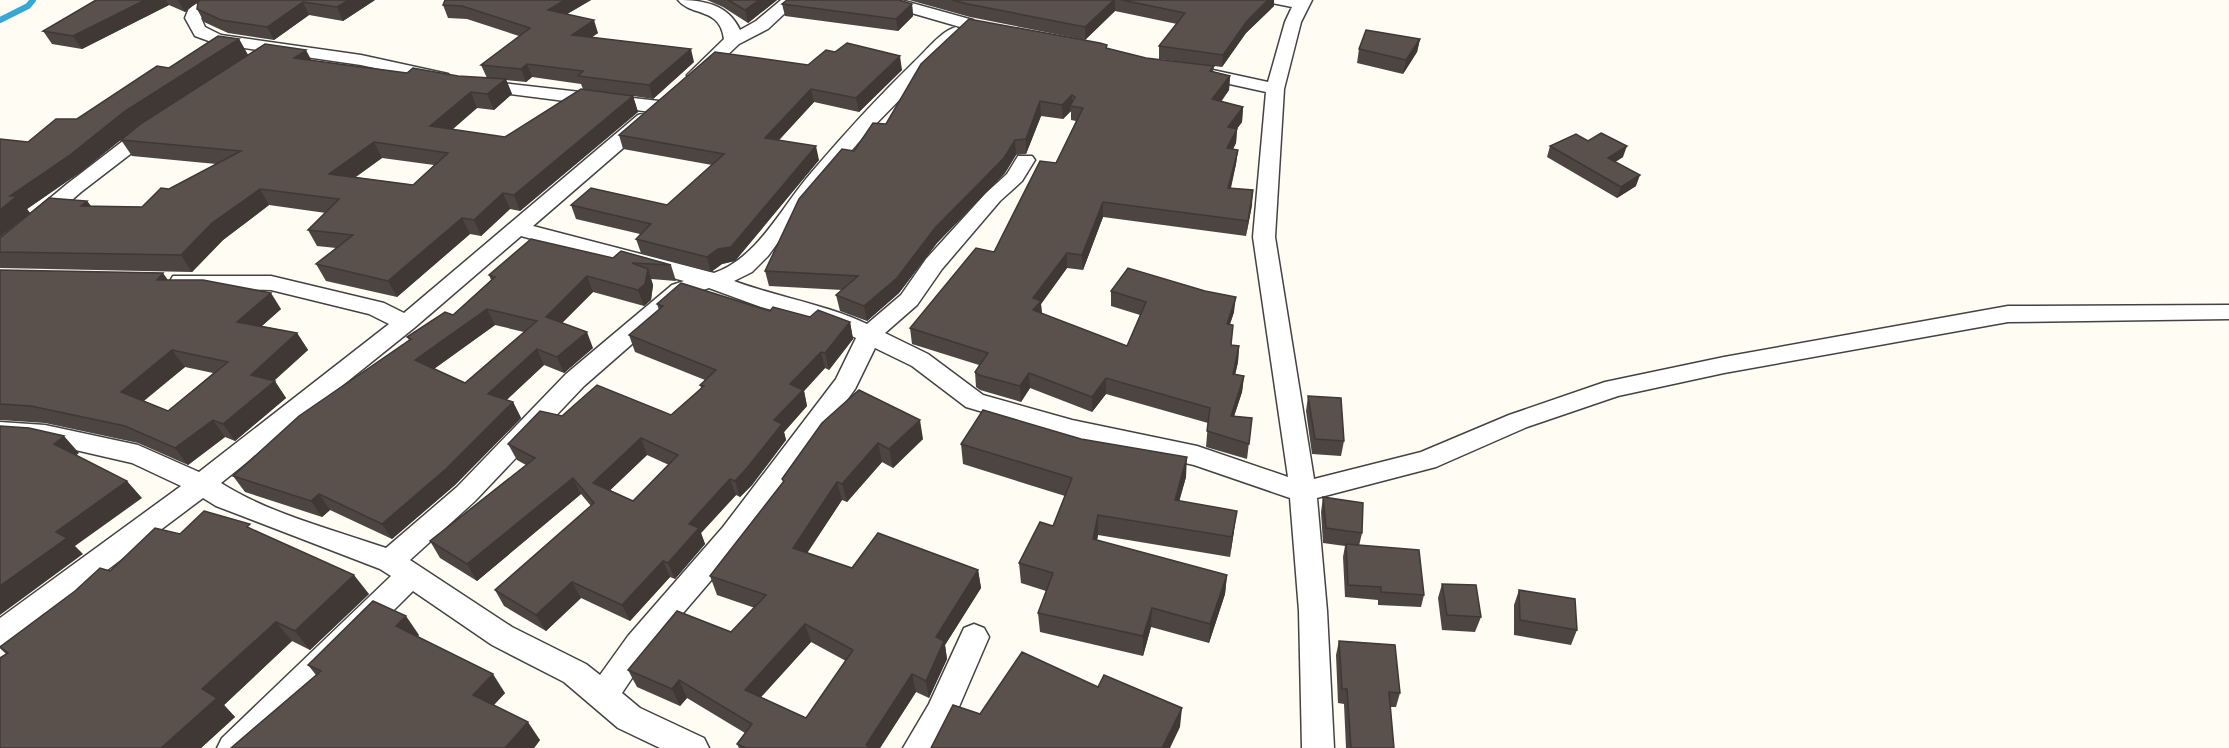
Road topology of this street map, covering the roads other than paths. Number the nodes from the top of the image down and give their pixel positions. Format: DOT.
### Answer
graph roads {
  1 [pos="214,0"];
  2 [pos="791,0"];
  3 [pos="883,0"];
  4 [pos="690,1"];
  5 [pos="1294,1"];
  6 [pos="733,39"];
  7 [pos="274,48"];
  8 [pos="245,67"];
  9 [pos="1179,70"];
  10 [pos="1275,89"];
  11 [pos="659,107"];
  12 [pos="171,115"];
  13 [pos="1025,160"];
  14 [pos="517,228"];
  15 [pos="0,251"];
  16 [pos="165,280"];
  17 [pos="711,281"];
  18 [pos="2229,312"];
  19 [pos="406,323"];
  20 [pos="870,334"];
  21 [pos="0,431"];
  22 [pos="202,484"];
  23 [pos="1303,492"];
  24 [pos="400,568"];
  25 [pos="0,634"];
  26 [pos="974,637"];
  27 [pos="603,696"];
  28 [pos="233,748"];
  29 [pos="693,748"];
  30 [pos="919,748"];
  31 [pos="1318,748"];
  1 -- 7 [label="street"];
  2 -- 6 [label="street"];
  3 -- 17 [label="street"];
  4 -- 6 [label="street"];
  5 -- 10 [label="street"];
  6 -- 11 [label="street"];
  7 -- 8 [label="street"];
  7 -- 11 [label="street"];
  9 -- 10 [label="street"];
  10 -- 23 [label="street"];
  11 -- 14 [label="street"];
  12 -- 15 [label="street"];
  13 -- 20 [label="street"];
  14 -- 17 [label="street"];
  14 -- 19 [label="street"];
  16 -- 19 [label="street"];
  17 -- 20 [label="street"];
  17 -- 24 [label="street"];
  18 -- 23 [label="street"];
  19 -- 22 [label="street"];
  20 -- 23 [label="street"];
  20 -- 27 [label="street"];
  21 -- 22 [label="street"];
  22 -- 24 [label="street"];
  22 -- 25 [label="street"];
  23 -- 31 [label="street"];
  24 -- 27 [label="street"];
  24 -- 28 [label="street"];
  26 -- 30 [label="street"];
  27 -- 29 [label="street"];
}
